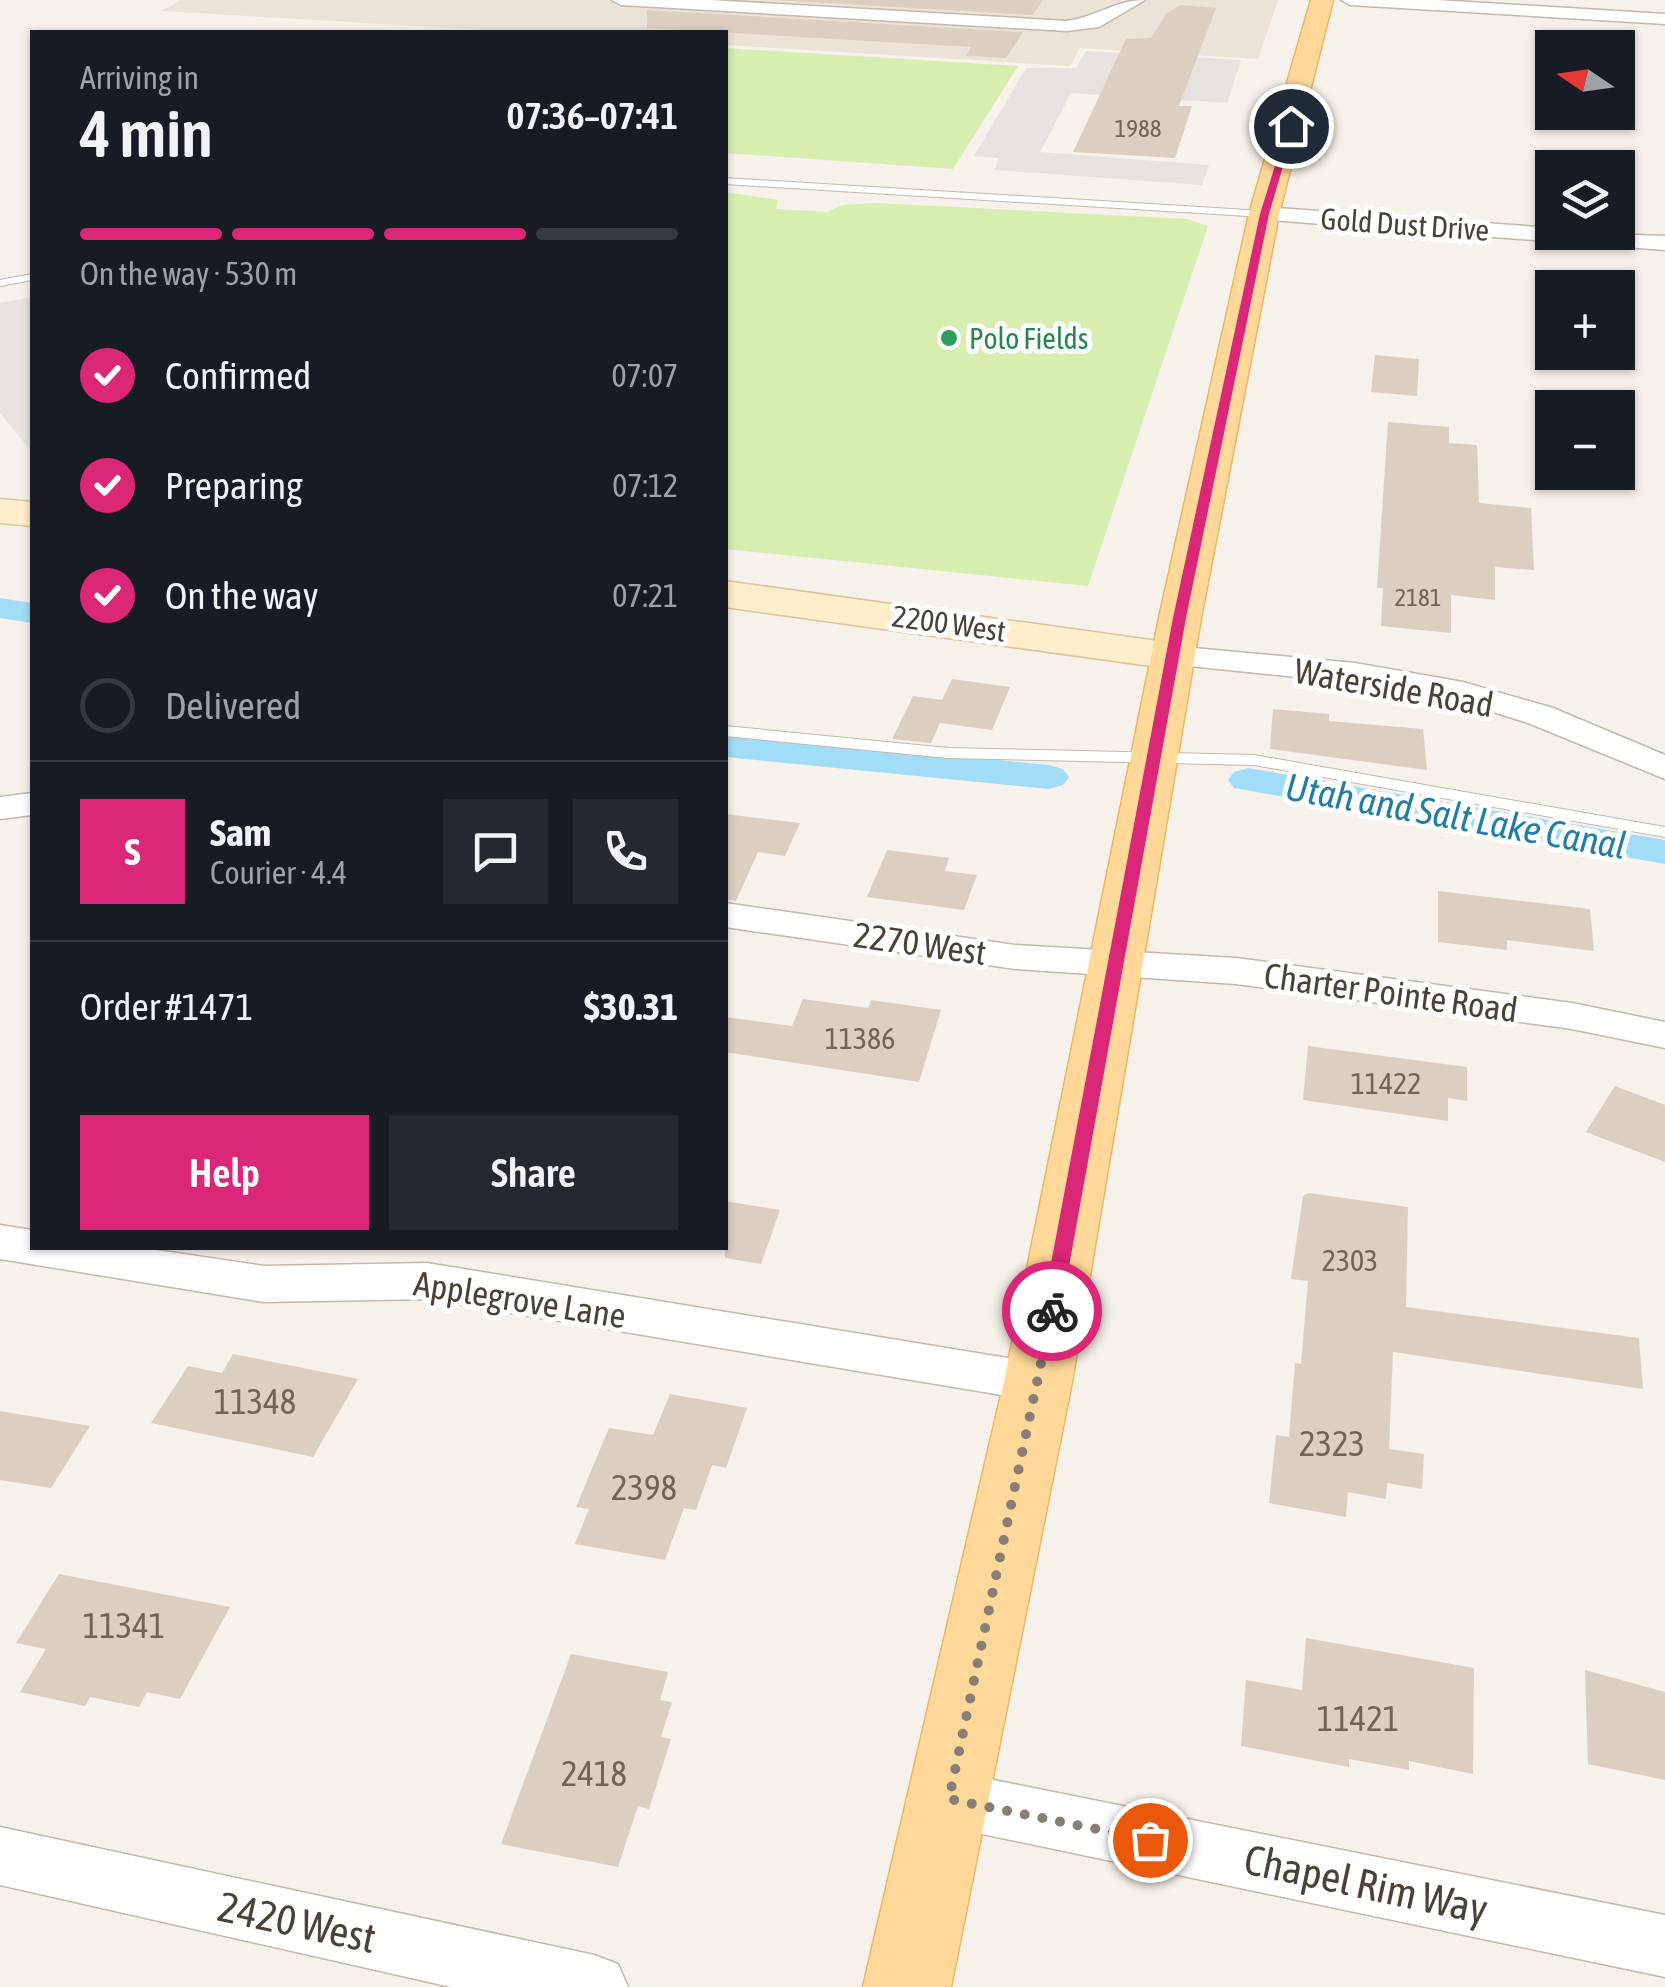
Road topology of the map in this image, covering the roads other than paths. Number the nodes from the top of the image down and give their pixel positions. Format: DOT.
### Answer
graph roads {
  1 [pos="621,0"];
  2 [pos="1136,0"];
  3 [pos="1322,0"];
  4 [pos="1350,0"];
  5 [pos="1665,18"];
  6 [pos="728,181"];
  7 [pos="1264,214"];
  8 [pos="1665,243"];
  9 [pos="30,277"];
  10 [pos="0,283"];
  11 [pos="0,511"];
  12 [pos="30,514"];
  13 [pos="728,594"];
  14 [pos="1172,656"];
  15 [pos="728,731"];
  16 [pos="1154,758"];
  17 [pos="1665,768"];
  18 [pos="30,804"];
  19 [pos="0,808"];
  20 [pos="1665,832"];
  21 [pos="728,915"];
  22 [pos="1115,964"];
  23 [pos="1665,1036"];
  24 [pos="0,1242"];
  25 [pos="30,1247"];
  26 [pos="50,1250"];
  27 [pos="1038,1382"];
  28 [pos="949,1799"];
  29 [pos="0,1856"];
  30 [pos="1665,1946"];
  31 [pos="594,1987"];
  32 [pos="907,1987"];
  1 -- 2 [label="street"];
  3 -- 7 [label="main road"];
  4 -- 5 [label="street"];
  6 -- 7 [label="lane"];
  7 -- 8 [label="street, Gold Dust Drive"];
  7 -- 14 [label="main road"];
  9 -- 10 [label="lane"];
  11 -- 12 [label="street"];
  13 -- 14 [label="street, 2200 West"];
  14 -- 16 [label="main road"];
  14 -- 17 [label="street, Waterside Road"];
  15 -- 16 [label="lane"];
  16 -- 20 [label="lane"];
  16 -- 22 [label="main road"];
  18 -- 19 [label="street"];
  21 -- 22 [label="street, 2270 West"];
  22 -- 23 [label="street, Charter Pointe Road"];
  22 -- 27 [label="main road"];
  24 -- 25 [label="street, Applegrove Lane"];
  26 -- 27 [label="street, Applegrove Lane"];
  27 -- 28 [label="main road"];
  28 -- 30 [label="street, Chapel Rim Way"];
  28 -- 32 [label="main road"];
  29 -- 31 [label="street, 2420 West"];
}
